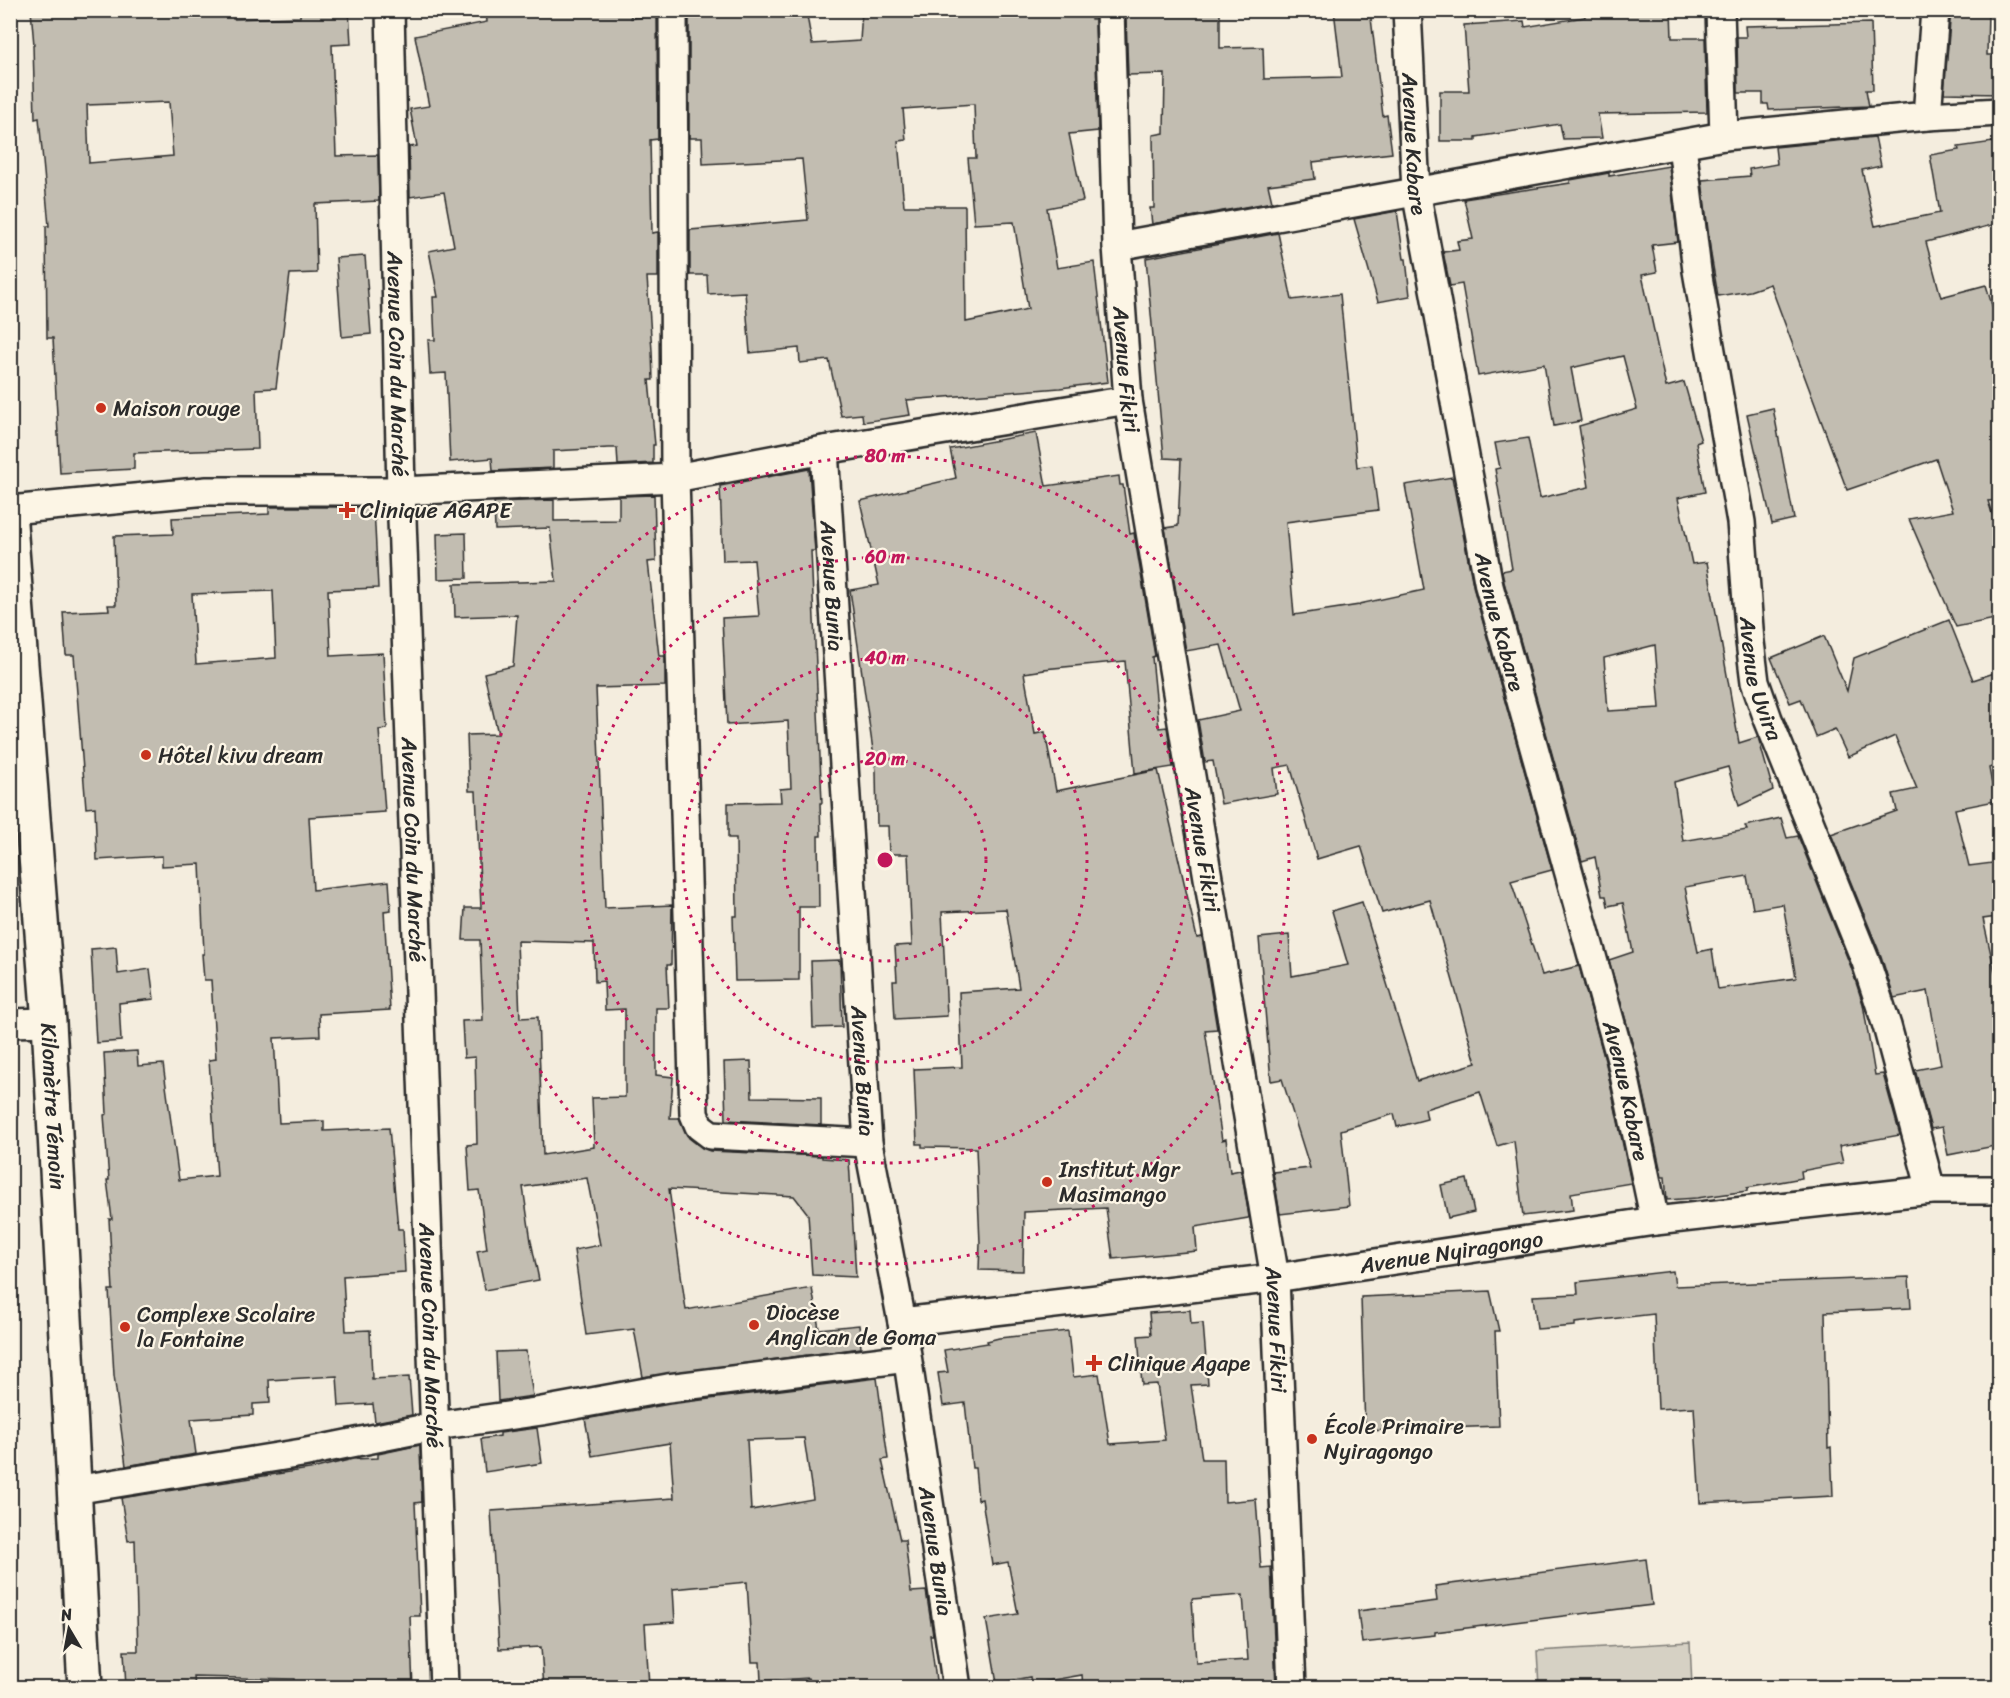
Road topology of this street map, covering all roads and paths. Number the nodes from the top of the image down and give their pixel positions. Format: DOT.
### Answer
graph roads {
  1 [pos="390,10"];
  2 [pos="673,10"];
  3 [pos="1110,10"];
  4 [pos="1407,10"];
  5 [pos="1720,10"];
  6 [pos="1935,10"];
  7 [pos="2000,112"];
  8 [pos="1927,116"];
  9 [pos="1724,136"];
  10 [pos="1682,145"];
  11 [pos="1416,191"];
  12 [pos="1116,246"];
  13 [pos="1128,400"];
  14 [pos="824,450"];
  15 [pos="675,477"];
  16 [pos="401,491"];
  17 [pos="10,510"];
  18 [pos="10,524"];
  19 [pos="49,1022"];
  20 [pos="10,1023"];
  21 [pos="868,1143"];
  22 [pos="1931,1190"];
  23 [pos="2000,1190"];
  24 [pos="1655,1221"];
  25 [pos="1275,1278"];
  26 [pos="902,1322"];
  27 [pos="907,1358"];
  28 [pos="436,1426"];
  29 [pos="74,1490"];
  30 [pos="85,1688"];
  31 [pos="444,1688"];
  32 [pos="957,1688"];
  33 [pos="1292,1688"];
  1 -- 16 [label="street, Avenue Coin du Marché"];
  2 -- 15 [label="street"];
  3 -- 12 [label="street, Avenue Fikiri"];
  4 -- 11 [label="street, Avenue Kabare"];
  5 -- 9 [label="street"];
  6 -- 8 [label="street"];
  7 -- 8 [label="street"];
  8 -- 9 [label="street"];
  9 -- 10 [label="street"];
  10 -- 11 [label="street"];
  10 -- 22 [label="street, Avenue Uvira"];
  11 -- 12 [label="street"];
  11 -- 24 [label="street, Avenue Kabare"];
  12 -- 13 [label="street, Avenue Fikiri"];
  13 -- 14 [label="street"];
  13 -- 25 [label="street, Avenue Fikiri"];
  14 -- 15 [label="street"];
  14 -- 21 [label="street, Avenue Bunia"];
  15 -- 16 [label="street"];
  15 -- 21 [label="street"];
  16 -- 17 [label="street"];
  16 -- 28 [label="street, Avenue Coin du Marché"];
  18 -- 19 [label="main road, Kilomètre Témoin"];
  19 -- 20 [label="street"];
  19 -- 29 [label="main road, Kilomètre Témoin"];
  21 -- 26 [label="street, Avenue Bunia"];
  22 -- 23 [label="street, Avenue Nyiragongo"];
  22 -- 24 [label="street, Avenue Nyiragongo"];
  24 -- 25 [label="street, Avenue Nyiragongo"];
  25 -- 26 [label="street, Avenue Nyiragongo"];
  25 -- 33 [label="street, Avenue Fikiri"];
  26 -- 27 [label="street, Avenue Bunia"];
  27 -- 28 [label="street"];
  27 -- 32 [label="street, Avenue Bunia"];
  28 -- 29 [label="street"];
  28 -- 31 [label="street, Avenue Coin du Marché"];
  29 -- 30 [label="main road, Kilomètre Témoin"];
}
